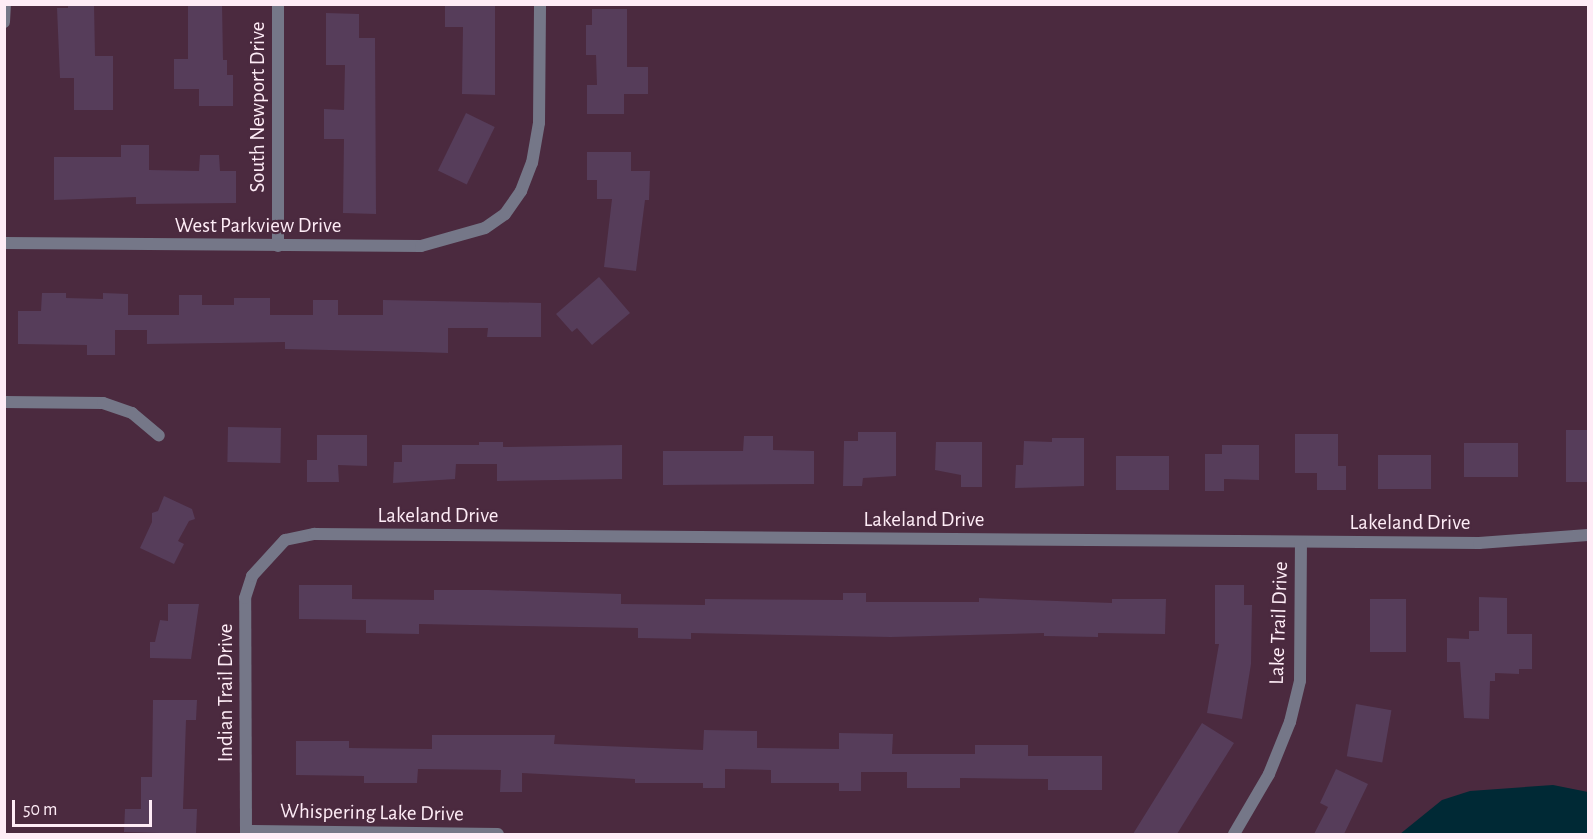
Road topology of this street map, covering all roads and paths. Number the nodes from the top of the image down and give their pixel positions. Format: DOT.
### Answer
graph roads {
  1 [pos="5,4"];
  2 [pos="278,4"];
  3 [pos="540,4"];
  4 [pos="4,22"];
  5 [pos="4,243"];
  6 [pos="278,246"];
  7 [pos="4,402"];
  8 [pos="159,436"];
  9 [pos="1588,535"];
  10 [pos="1301,542"];
  11 [pos="266,557"];
  12 [pos="246,832"];
  13 [pos="498,834"];
  14 [pos="1234,834"];
  1 -- 4 [label="street"];
  2 -- 6 [label="street, South Newport Drive"];
  3 -- 6 [label="street, West Parkview Drive"];
  5 -- 6 [label="street, West Parkview Drive"];
  7 -- 8 [label="street"];
  9 -- 10 [label="street, Lakeland Drive"];
  10 -- 11 [label="street, Lakeland Drive"];
  10 -- 14 [label="street, Lake Trail Drive"];
  11 -- 12 [label="street, Indian Trail Drive"];
  12 -- 13 [label="street, Whispering Lake Drive"];
}
